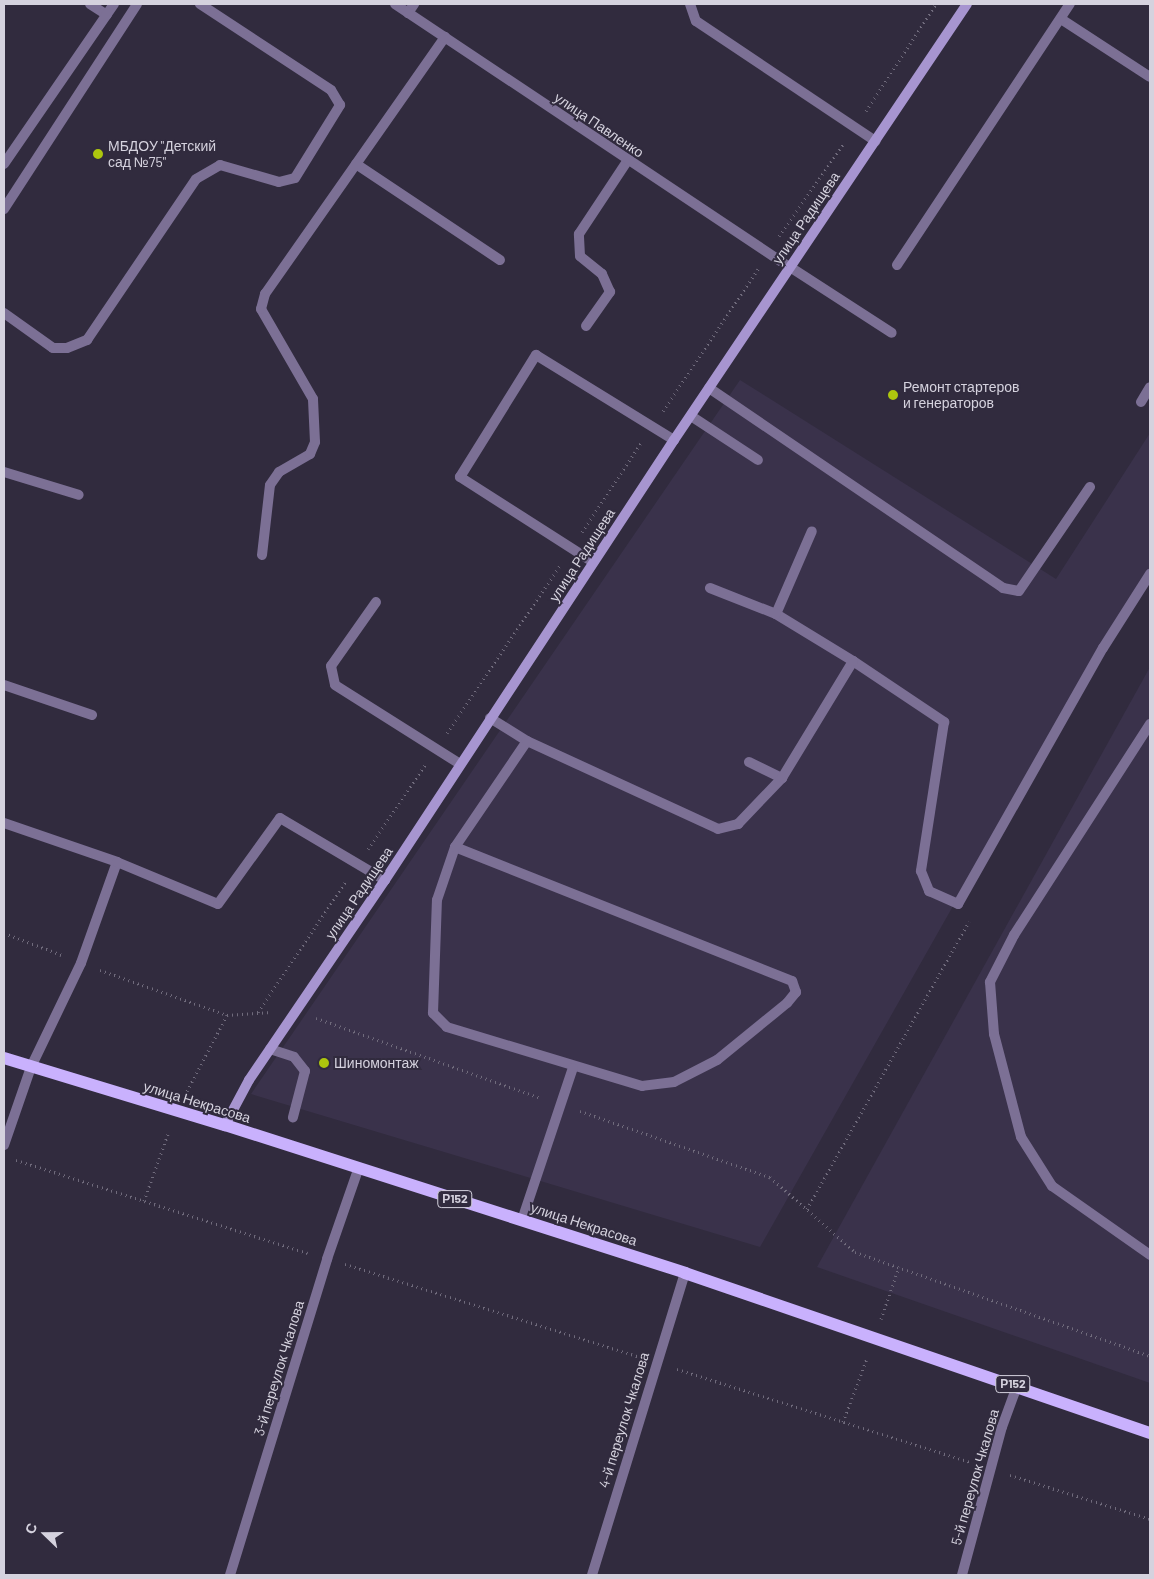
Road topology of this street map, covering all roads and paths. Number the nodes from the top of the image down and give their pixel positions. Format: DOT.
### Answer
graph roads {
  1 [pos="90,4"];
  2 [pos="114,4"];
  3 [pos="137,4"];
  4 [pos="200,4"];
  5 [pos="395,4"];
  6 [pos="690,4"];
  7 [pos="936,4"];
  8 [pos="967,4"];
  9 [pos="1070,4"];
  10 [pos="411,8"];
  11 [pos="106,15"];
  12 [pos="1061,19"];
  13 [pos="445,37"];
  14 [pos="1150,77"];
  15 [pos="855,127"];
  16 [pos="875,141"];
  17 [pos="628,160"];
  18 [pos="4,164"];
  19 [pos="356,164"];
  20 [pos="4,210"];
  21 [pos="768,253"];
  22 [pos="500,260"];
  23 [pos="897,265"];
  24 [pos="790,267"];
  25 [pos="4,313"];
  26 [pos="586,326"];
  27 [pos="892,333"];
  28 [pos="1150,387"];
  29 [pos="709,388"];
  30 [pos="1140,402"];
  31 [pos="691,416"];
  32 [pos="653,426"];
  33 [pos="674,440"];
  34 [pos="758,460"];
  35 [pos="4,472"];
  36 [pos="1090,487"];
  37 [pos="79,495"];
  38 [pos="812,531"];
  39 [pos="571,548"];
  40 [pos="262,554"];
  41 [pos="594,562"];
  42 [pos="1150,574"];
  43 [pos="710,588"];
  44 [pos="376,602"];
  45 [pos="776,614"];
  46 [pos="853,661"];
  47 [pos="4,685"];
  48 [pos="92,715"];
  49 [pos="490,718"];
  50 [pos="1150,724"];
  51 [pos="527,741"];
  52 [pos="436,749"];
  53 [pos="749,762"];
  54 [pos="460,764"];
  55 [pos="782,778"];
  56 [pos="4,823"];
  57 [pos="455,847"];
  58 [pos="117,862"];
  59 [pos="358,864"];
  60 [pos="385,880"];
  61 [pos="4,933"];
  62 [pos="81,963"];
  63 [pos="296,1010"];
  64 [pos="257,1013"];
  65 [pos="270,1049"];
  66 [pos="4,1058"];
  67 [pos="31,1067"];
  68 [pos="573,1068"];
  69 [pos="561,1105"];
  70 [pos="293,1117"];
  71 [pos="224,1124"];
  72 [pos="4,1145"];
  73 [pos="12,1159"];
  74 [pos="358,1170"];
  75 [pos="522,1220"];
  76 [pos="1150,1255"];
  77 [pos="327,1259"];
  78 [pos="686,1273"];
  79 [pos="1150,1356"];
  80 [pos="656,1362"];
  81 [pos="1017,1386"];
  82 [pos="1150,1433"];
  83 [pos="991,1468"];
  84 [pos="1150,1519"];
  85 [pos="230,1575"];
  86 [pos="592,1575"];
  87 [pos="962,1575"];
  1 -- 11 [label="street"];
  2 -- 11 [label="street"];
  3 -- 20 [label="street"];
  4 -- 25 [label="street"];
  5 -- 10 [label="street, улица Павленко"];
  6 -- 15 [label="street"];
  7 -- 15 [label="path"];
  8 -- 16 [label="street, улица Радищева"];
  9 -- 12 [label="street"];
  10 -- 13 [label="street, улица Павленко"];
  11 -- 18 [label="street"];
  12 -- 14 [label="street"];
  12 -- 23 [label="street"];
  13 -- 17 [label="street, улица Павленко"];
  13 -- 19 [label="street"];
  15 -- 16 [label="street"];
  15 -- 21 [label="path"];
  16 -- 24 [label="street, улица Радищева"];
  17 -- 21 [label="street, улица Павленко"];
  17 -- 26 [label="street"];
  19 -- 22 [label="street"];
  19 -- 40 [label="street"];
  21 -- 24 [label="street, улица Павленко"];
  21 -- 32 [label="path"];
  24 -- 27 [label="street, улица Павленко"];
  24 -- 29 [label="street, улица Радищева"];
  28 -- 30 [label="street"];
  29 -- 31 [label="street, улица Радищева"];
  29 -- 36 [label="street"];
  31 -- 33 [label="street, улица Радищева"];
  31 -- 34 [label="street"];
  32 -- 33 [label="street"];
  32 -- 39 [label="path"];
  32 -- 39 [label="street"];
  33 -- 41 [label="street, улица Радищева"];
  35 -- 37 [label="street"];
  38 -- 45 [label="street"];
  39 -- 41 [label="street"];
  39 -- 52 [label="path"];
  41 -- 49 [label="street, улица Радищева"];
  42 -- 46 [label="street"];
  43 -- 45 [label="street"];
  44 -- 52 [label="street"];
  45 -- 46 [label="street"];
  46 -- 55 [label="street"];
  47 -- 48 [label="street"];
  49 -- 51 [label="street"];
  49 -- 54 [label="street, улица Радищева"];
  50 -- 76 [label="street"];
  51 -- 55 [label="street"];
  51 -- 57 [label="street"];
  52 -- 54 [label="street"];
  52 -- 59 [label="path"];
  53 -- 55 [label="street"];
  54 -- 60 [label="street, улица Радищева"];
  56 -- 58 [label="street"];
  57 -- 68 [label="street"];
  57 -- 68 [label="street"];
  58 -- 59 [label="street"];
  58 -- 62 [label="street"];
  59 -- 60 [label="street"];
  59 -- 64 [label="path"];
  60 -- 63 [label="street, улица Радищева"];
  61 -- 62 [label="path"];
  62 -- 64 [label="path"];
  62 -- 67 [label="street"];
  63 -- 64 [label="path"];
  63 -- 65 [label="street, улица Радищева"];
  63 -- 69 [label="path"];
  65 -- 70 [label="street"];
  65 -- 71 [label="street, улица Радищева"];
  66 -- 67 [label="main road, улица Некрасова / Р152"];
  67 -- 71 [label="main road, улица Некрасова / Р152"];
  67 -- 72 [label="street"];
  68 -- 69 [label="street"];
  69 -- 75 [label="street"];
  69 -- 79 [label="path"];
  71 -- 74 [label="main road, улица Некрасова / Р152"];
  73 -- 77 [label="path"];
  74 -- 75 [label="main road, улица Некрасова / Р152"];
  74 -- 77 [label="street, 3-й переулок Чкалова"];
  75 -- 78 [label="main road, улица Некрасова / Р152"];
  77 -- 80 [label="path"];
  77 -- 85 [label="street, 3-й переулок Чкалова"];
  78 -- 80 [label="street, 4-й переулок Чкалова"];
  78 -- 81 [label="main road, улица Некрасова / Р152"];
  80 -- 83 [label="path"];
  80 -- 86 [label="street, 4-й переулок Чкалова"];
  81 -- 82 [label="main road, улица Некрасова / Р152"];
  81 -- 83 [label="street, 5-й переулок Чкалова"];
  83 -- 84 [label="path"];
  83 -- 87 [label="street, 5-й переулок Чкалова"];
}
